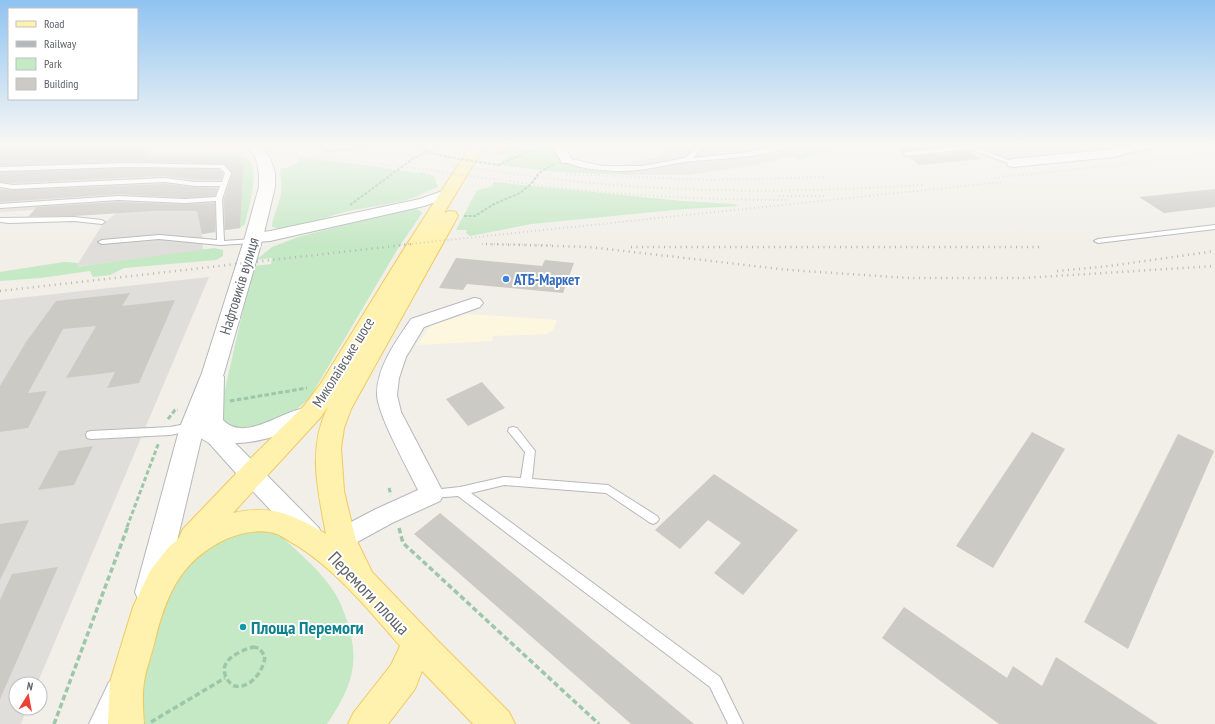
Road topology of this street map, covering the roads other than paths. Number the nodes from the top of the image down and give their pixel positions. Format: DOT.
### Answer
graph roads {
  1 [pos="226,179"];
  2 [pos="267,179"];
  3 [pos="457,179"];
  4 [pos="480,179"];
  5 [pos="224,184"];
  6 [pos="0,185"];
  7 [pos="448,193"];
  8 [pos="219,199"];
  9 [pos="0,206"];
  10 [pos="0,220"];
  11 [pos="102,222"];
  12 [pos="1215,227"];
  13 [pos="253,239"];
  14 [pos="1098,241"];
  15 [pos="102,242"];
  16 [pos="220,243"];
  17 [pos="474,303"];
  18 [pos="312,412"];
  19 [pos="207,419"];
  20 [pos="513,431"];
  21 [pos="91,435"];
  22 [pos="251,475"];
  23 [pos="526,483"];
  24 [pos="460,491"];
  25 [pos="432,494"];
  26 [pos="653,519"];
  27 [pos="330,542"];
  28 [pos="177,556"];
  29 [pos="145,616"];
  30 [pos="418,643"];
  31 [pos="127,682"];
  32 [pos="107,724"];
  33 [pos="126,724"];
  34 [pos="366,724"];
  35 [pos="497,724"];
  36 [pos="736,724"];
  1 -- 5 [label="lane"];
  2 -- 13 [label="street, Нафтовиків вулиця"];
  3 -- 7 [label="main road, Миколаївське шосе"];
  4 -- 27 [label="main road, Миколаївське шосе"];
  5 -- 6 [label="lane"];
  5 -- 8 [label="lane"];
  7 -- 13 [label="street"];
  7 -- 18 [label="main road, Миколаївське шосе"];
  8 -- 9 [label="lane"];
  8 -- 16 [label="lane"];
  10 -- 11 [label="lane"];
  12 -- 14 [label="lane"];
  13 -- 16 [label="lane"];
  13 -- 19 [label="street, Нафтовиків вулиця"];
  15 -- 16 [label="lane"];
  17 -- 25 [label="street"];
  18 -- 19 [label="street"];
  18 -- 22 [label="main road, Миколаївське шосе"];
  19 -- 21 [label="lane"];
  19 -- 22 [label="street"];
  19 -- 29 [label="street, Нафтовиків вулиця"];
  20 -- 23 [label="lane"];
  22 -- 27 [label="street"];
  22 -- 28 [label="main road, Миколаївське шосе"];
  23 -- 24 [label="lane"];
  23 -- 26 [label="lane"];
  24 -- 25 [label="lane"];
  24 -- 36 [label="lane"];
  25 -- 27 [label="street"];
  27 -- 28 [label="main road, Перемоги площа"];
  27 -- 30 [label="main road, Перемоги площа"];
  28 -- 29 [label="main road, Перемоги площа"];
  29 -- 31 [label="main road, Перемоги площа"];
  30 -- 34 [label="main road, Перемоги площа"];
  30 -- 35 [label="main road"];
  31 -- 32 [label="street"];
  31 -- 33 [label="main road, Перемоги площа"];
}
